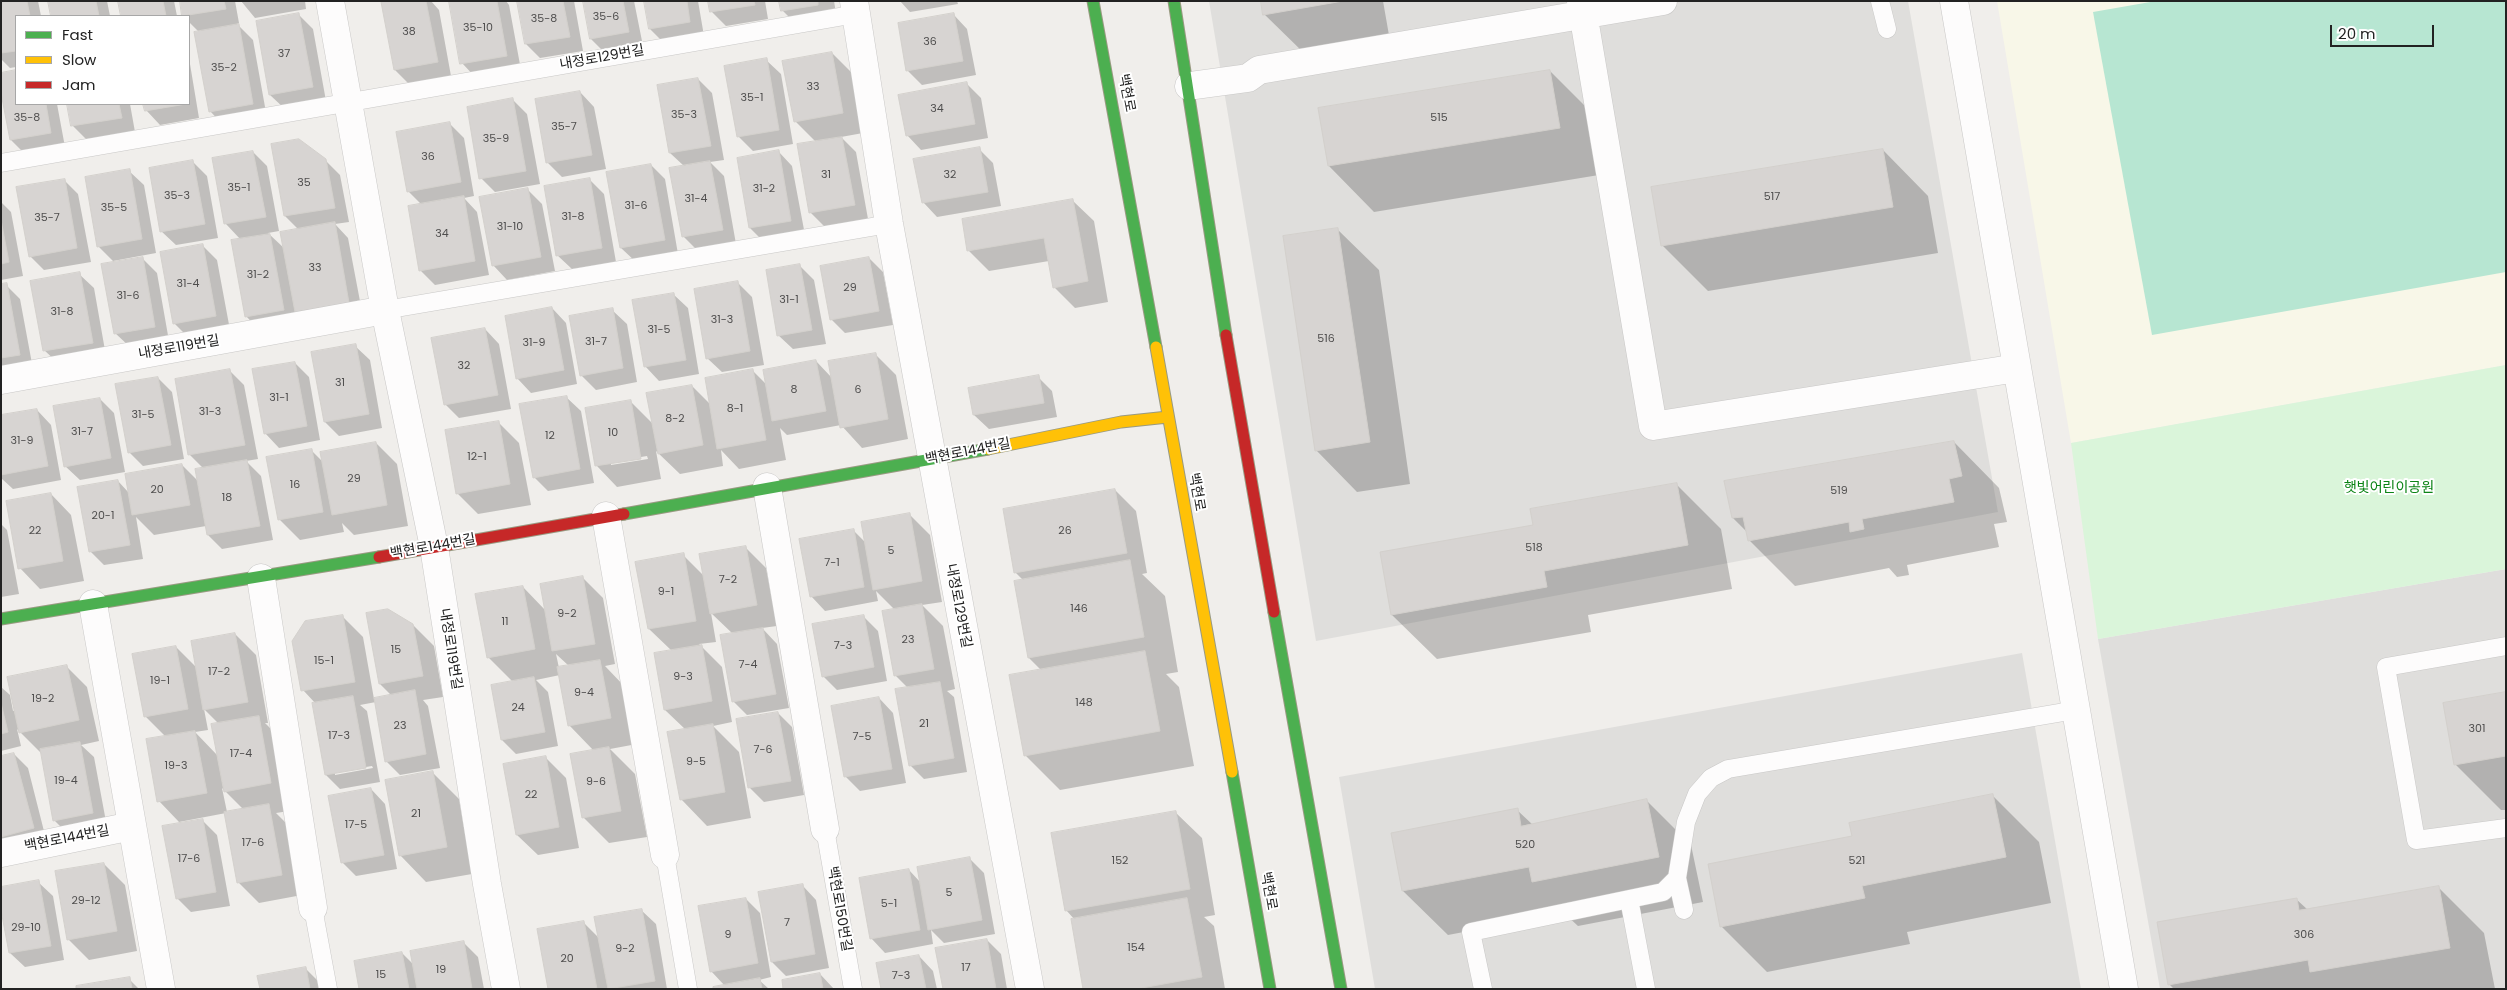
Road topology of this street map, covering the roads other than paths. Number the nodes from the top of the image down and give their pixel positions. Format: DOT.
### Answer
graph roads {
  1 [pos="330,1"];
  2 [pos="1093,1"];
  3 [pos="1174,1"];
  4 [pos="1662,1"];
  5 [pos="1880,1"];
  6 [pos="1954,1"];
  7 [pos="855,8"];
  8 [pos="1582,8"];
  9 [pos="1887,29"];
  10 [pos="1189,86"];
  11 [pos="348,103"];
  12 [pos="1,163"];
  13 [pos="889,224"];
  14 [pos="385,310"];
  15 [pos="2017,368"];
  16 [pos="1,380"];
  17 [pos="1168,417"];
  18 [pos="931,460"];
  19 [pos="767,487"];
  20 [pos="606,516"];
  21 [pos="434,547"];
  22 [pos="261,578"];
  23 [pos="93,604"];
  24 [pos="1,619"];
  25 [pos="2506,646"];
  26 [pos="2076,710"];
  27 [pos="132,826"];
  28 [pos="2506,828"];
  29 [pos="825,830"];
  30 [pos="1,853"];
  31 [pos="665,855"];
  32 [pos="1677,878"];
  33 [pos="1629,899"];
  34 [pos="313,908"];
  35 [pos="1684,910"];
  36 [pos="161,989"];
  37 [pos="328,989"];
  38 [pos="506,989"];
  39 [pos="688,989"];
  40 [pos="852,989"];
  41 [pos="1030,989"];
  42 [pos="1270,989"];
  43 [pos="1341,989"];
  44 [pos="1483,989"];
  45 [pos="1646,989"];
  46 [pos="2124,989"];
  1 -- 11 [label="street, 내정로119번길"];
  2 -- 17 [label="main road, 백현로"];
  3 -- 10 [label="main road"];
  4 -- 8 [label="street"];
  5 -- 9 [label="lane"];
  6 -- 15 [label="street"];
  7 -- 11 [label="lane, 내정로129번길"];
  7 -- 13 [label="street, 내정로129번길"];
  8 -- 10 [label="street"];
  8 -- 15 [label="street"];
  10 -- 43 [label="main road"];
  11 -- 12 [label="lane"];
  11 -- 14 [label="street, 내정로119번길"];
  13 -- 14 [label="lane"];
  13 -- 18 [label="street, 내정로129번길"];
  14 -- 16 [label="street, 내정로119번길"];
  14 -- 21 [label="street, 내정로119번길"];
  15 -- 26 [label="street"];
  17 -- 18 [label="main road, 백현로144번길"];
  17 -- 42 [label="main road, 백현로"];
  18 -- 19 [label="main road, 백현로144번길"];
  18 -- 41 [label="street, 내정로129번길"];
  19 -- 20 [label="main road, 백현로144번길"];
  19 -- 29 [label="street"];
  20 -- 21 [label="main road, 백현로144번길"];
  20 -- 31 [label="street"];
  21 -- 22 [label="main road, 백현로144번길"];
  21 -- 38 [label="street, 내정로119번길"];
  22 -- 23 [label="main road, 백현로144번길"];
  22 -- 34 [label="street"];
  23 -- 24 [label="main road, 백현로144번길"];
  23 -- 27 [label="street"];
  25 -- 28 [label="lane"];
  26 -- 32 [label="lane"];
  26 -- 46 [label="street"];
  27 -- 30 [label="street, 백현로144번길"];
  27 -- 36 [label="street"];
  29 -- 40 [label="lane, 백현로150번길"];
  31 -- 39 [label="lane"];
  32 -- 33 [label="lane"];
  32 -- 35 [label="lane"];
  33 -- 44 [label="lane"];
  33 -- 45 [label="lane"];
  34 -- 37 [label="lane"];
}
